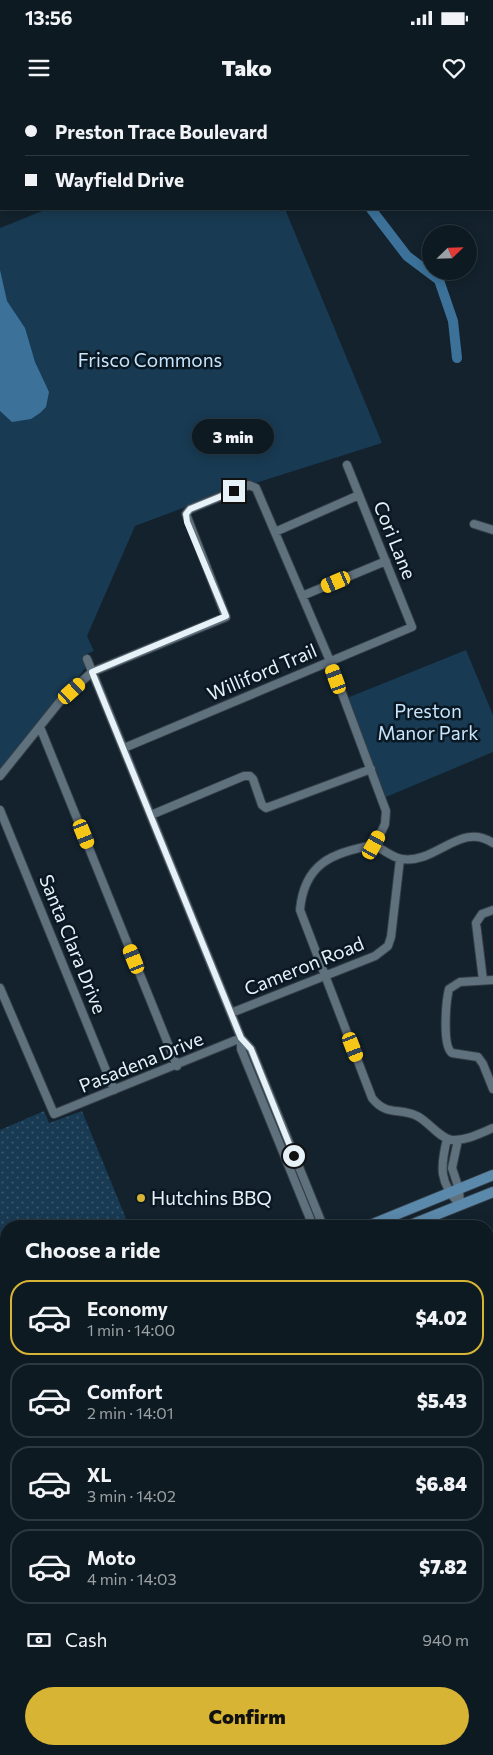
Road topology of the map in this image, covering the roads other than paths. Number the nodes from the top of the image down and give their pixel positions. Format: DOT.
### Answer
graph roads {
  1 [pos="347,465"];
  2 [pos="360,495"];
  3 [pos="474,524"];
  4 [pos="493,530"];
  5 [pos="275,532"];
  6 [pos="386,562"];
  7 [pos="302,596"];
  8 [pos="412,628"];
  9 [pos="87,659"];
  10 [pos="330,661"];
  11 [pos="92,672"];
  12 [pos="40,727"];
  13 [pos="124,748"];
  14 [pos="371,769"];
  15 [pos="0,776"];
  16 [pos="0,810"];
  17 [pos="151,815"];
  18 [pos="493,843"];
  19 [pos="374,845"];
  20 [pos="400,859"];
  21 [pos="493,910"];
  22 [pos="326,975"];
  23 [pos="482,980"];
  24 [pos="493,980"];
  25 [pos="0,988"];
  26 [pos="231,1013"];
  27 [pos="241,1038"];
  28 [pos="177,1066"];
  29 [pos="493,1089"];
  30 [pos="114,1090"];
  31 [pos="493,1128"];
  32 [pos="447,1139"];
  33 [pos="458,1140"];
  34 [pos="294,1156"];
  35 [pos="286,1159"];
  36 [pos="493,1175"];
  37 [pos="454,1191"];
  38 [pos="493,1192"];
  39 [pos="460,1205"];
  40 [pos="311,1220"];
  41 [pos="321,1220"];
  42 [pos="383,1220"];
  43 [pos="423,1220"];
  1 -- 2 [label="street, Cori Lane"];
  2 -- 5 [label="street"];
  2 -- 6 [label="street, Cori Lane"];
  3 -- 4 [label="street"];
  5 -- 7 [label="street"];
  5 -- 11 [label="street"];
  6 -- 7 [label="street"];
  6 -- 8 [label="street, Cori Lane"];
  7 -- 10 [label="street"];
  8 -- 10 [label="street, Williford Trail"];
  9 -- 11 [label="street"];
  10 -- 13 [label="street, Williford Trail"];
  10 -- 14 [label="street"];
  11 -- 12 [label="street"];
  11 -- 13 [label="street"];
  12 -- 15 [label="street"];
  12 -- 28 [label="street"];
  13 -- 17 [label="street"];
  14 -- 17 [label="street"];
  14 -- 19 [label="street"];
  16 -- 30 [label="street, Santa Clara Drive"];
  17 -- 26 [label="street"];
  18 -- 20 [label="street"];
  19 -- 20 [label="street"];
  19 -- 22 [label="street"];
  20 -- 22 [label="street, Cameron Road"];
  21 -- 23 [label="street"];
  22 -- 26 [label="street, Cameron Road"];
  22 -- 32 [label="street"];
  23 -- 24 [label="street"];
  23 -- 29 [label="street"];
  25 -- 30 [label="street, Pasadena Drive"];
  26 -- 27 [label="street"];
  27 -- 28 [label="street, Pasadena Drive"];
  27 -- 34 [label="street"];
  27 -- 35 [label="street"];
  28 -- 30 [label="street, Pasadena Drive"];
  31 -- 33 [label="street"];
  32 -- 33 [label="street"];
  32 -- 37 [label="street"];
  33 -- 37 [label="street"];
  34 -- 35 [label="street"];
  34 -- 41 [label="street"];
  35 -- 40 [label="street"];
  36 -- 37 [label="main road"];
  37 -- 39 [label="street"];
  37 -- 42 [label="main road"];
  38 -- 39 [label="main road"];
  39 -- 43 [label="main road"];
}
